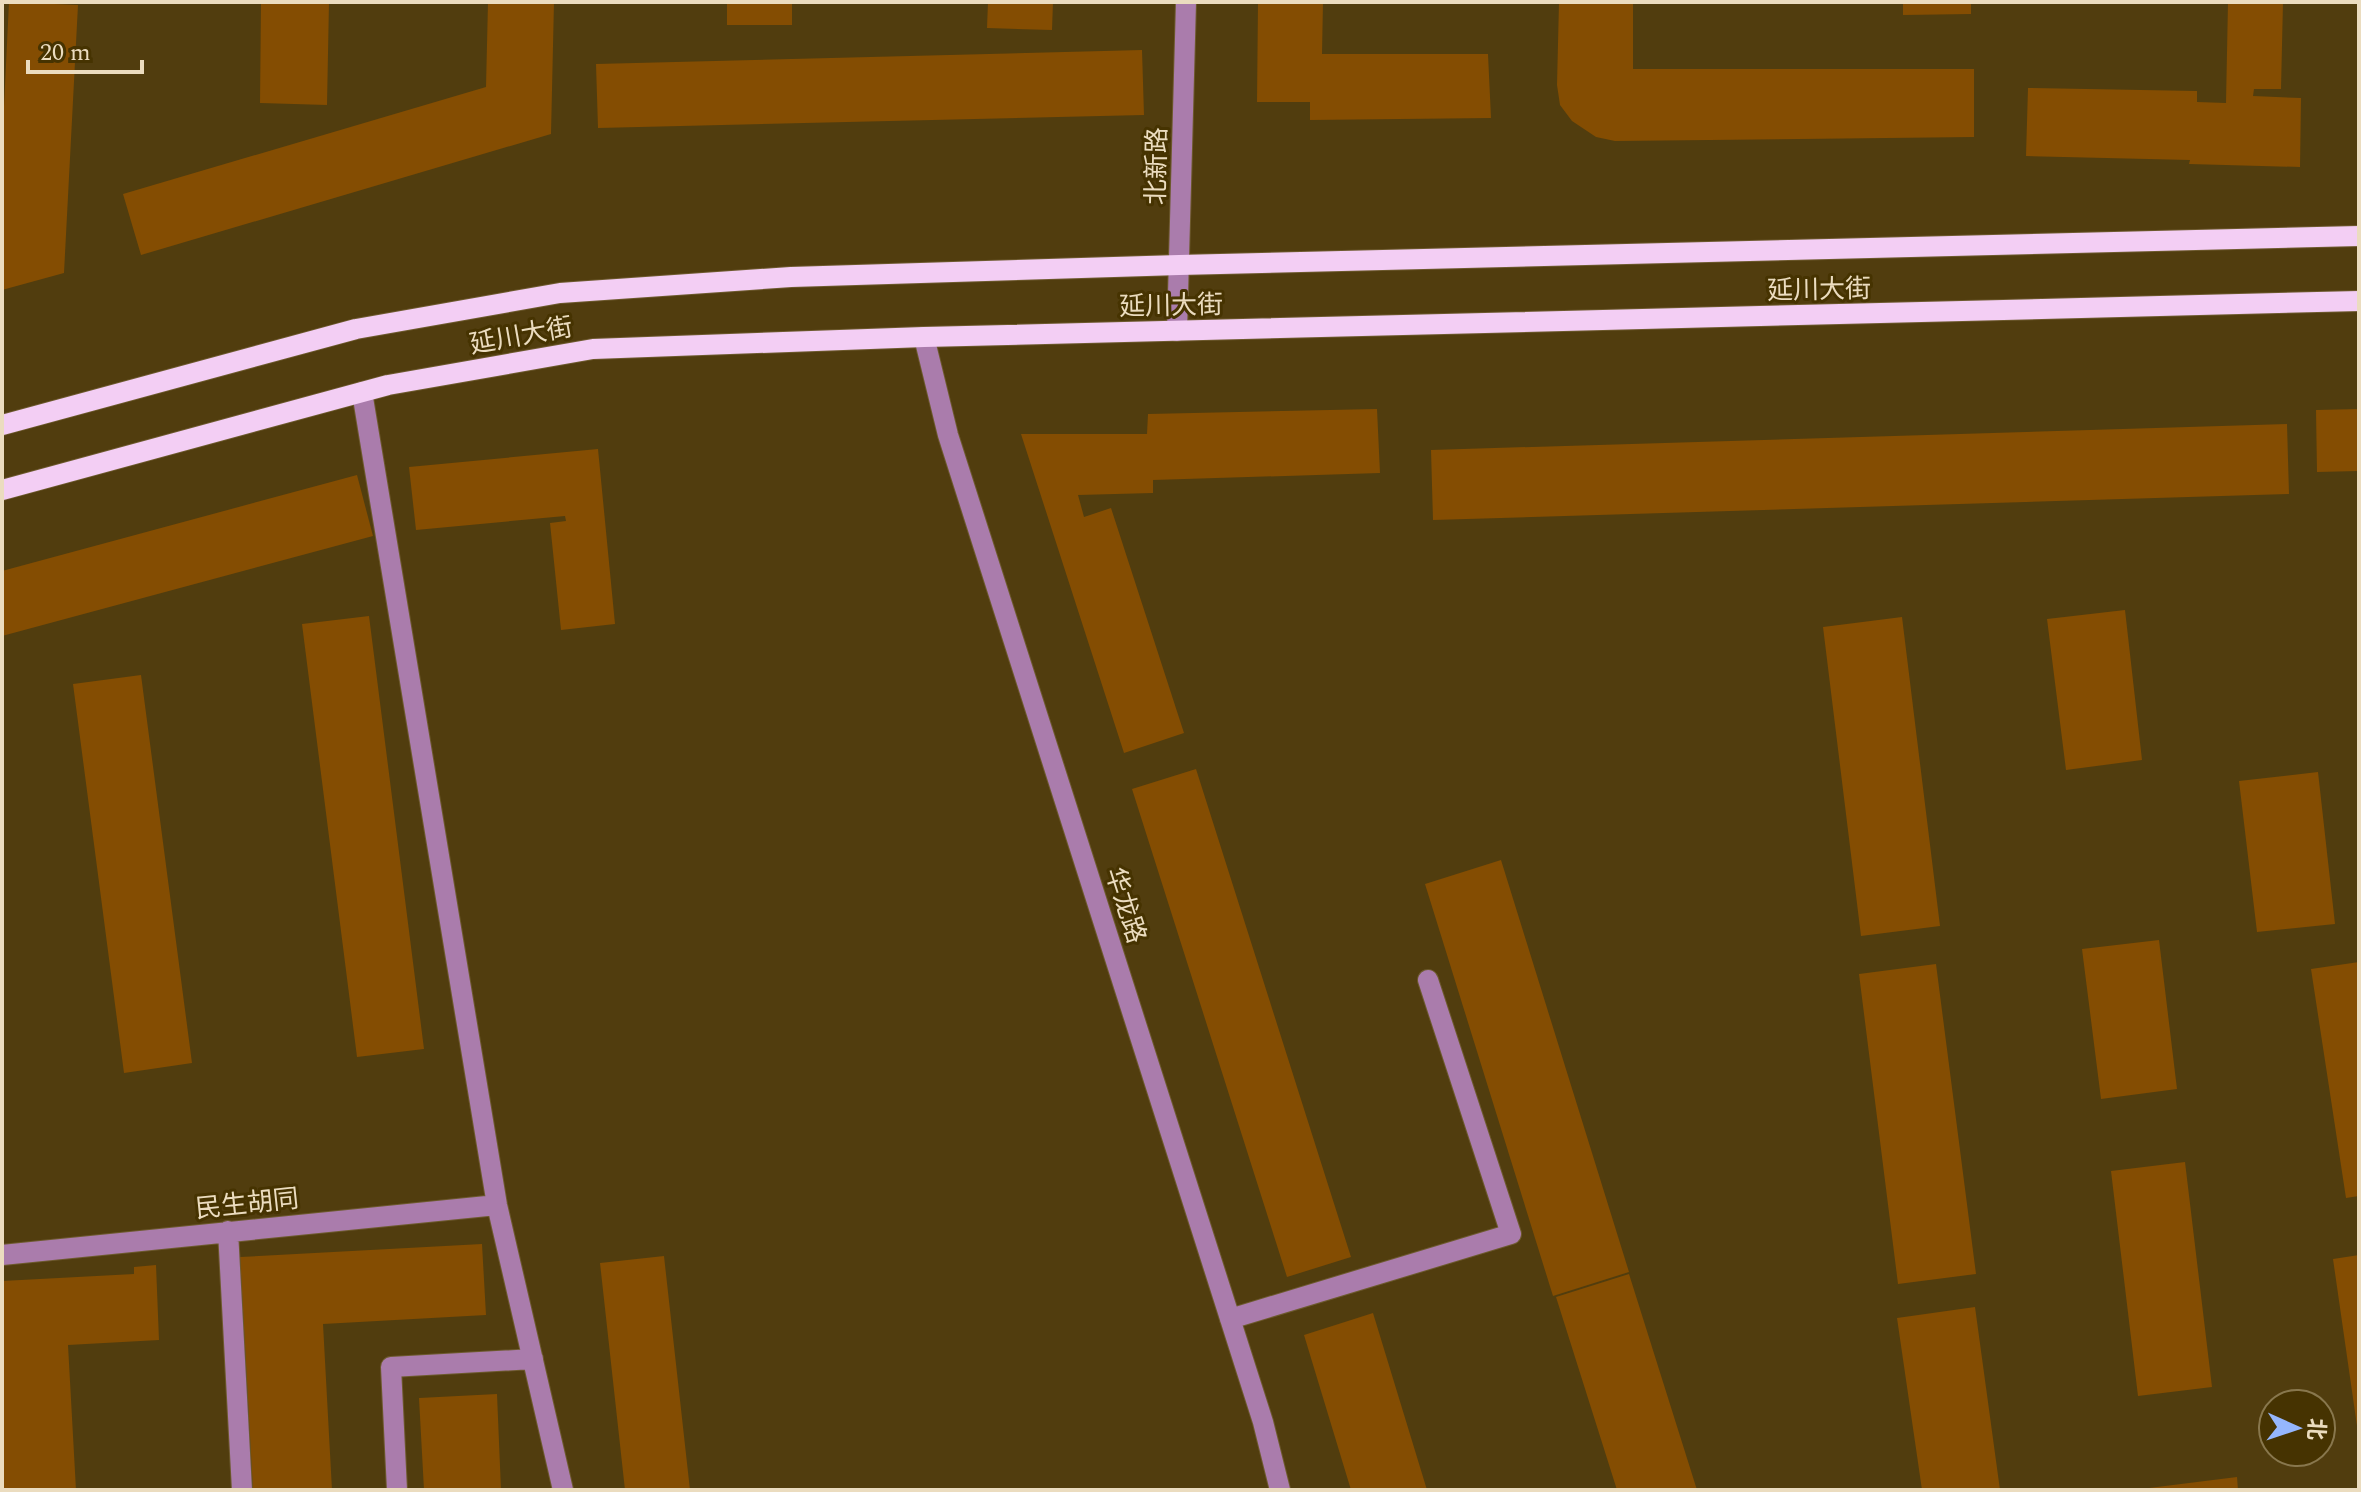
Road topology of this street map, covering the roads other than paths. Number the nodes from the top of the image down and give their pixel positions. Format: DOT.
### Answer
graph roads {
  1 [pos="1186,2"];
  2 [pos="2359,236"];
  3 [pos="1179,265"];
  4 [pos="2359,301"];
  5 [pos="1177,331"];
  6 [pos="924,337"];
  7 [pos="362,392"];
  8 [pos="2,425"];
  9 [pos="2,490"];
  10 [pos="1428,980"];
  11 [pos="497,1205"];
  12 [pos="228,1231"];
  13 [pos="2,1255"];
  14 [pos="1230,1319"];
  15 [pos="533,1359"];
  16 [pos="242,1490"];
  17 [pos="397,1490"];
  18 [pos="563,1490"];
  19 [pos="1280,1490"];
  1 -- 3 [label="street, 北新路"];
  2 -- 3 [label="main road, 延川大街"];
  3 -- 5 [label="street, 北新路"];
  3 -- 8 [label="main road, 延川大街"];
  4 -- 5 [label="main road, 延川大街"];
  5 -- 6 [label="main road, 延川大街"];
  6 -- 7 [label="main road, 延川大街"];
  6 -- 14 [label="street, 华龙路"];
  7 -- 9 [label="main road, 延川大街"];
  7 -- 11 [label="street"];
  10 -- 14 [label="street"];
  11 -- 12 [label="street, 民生胡同"];
  11 -- 15 [label="street"];
  12 -- 13 [label="street, 民生胡同"];
  12 -- 16 [label="street"];
  14 -- 19 [label="street, 华龙路"];
  15 -- 17 [label="street"];
  15 -- 18 [label="street"];
}
